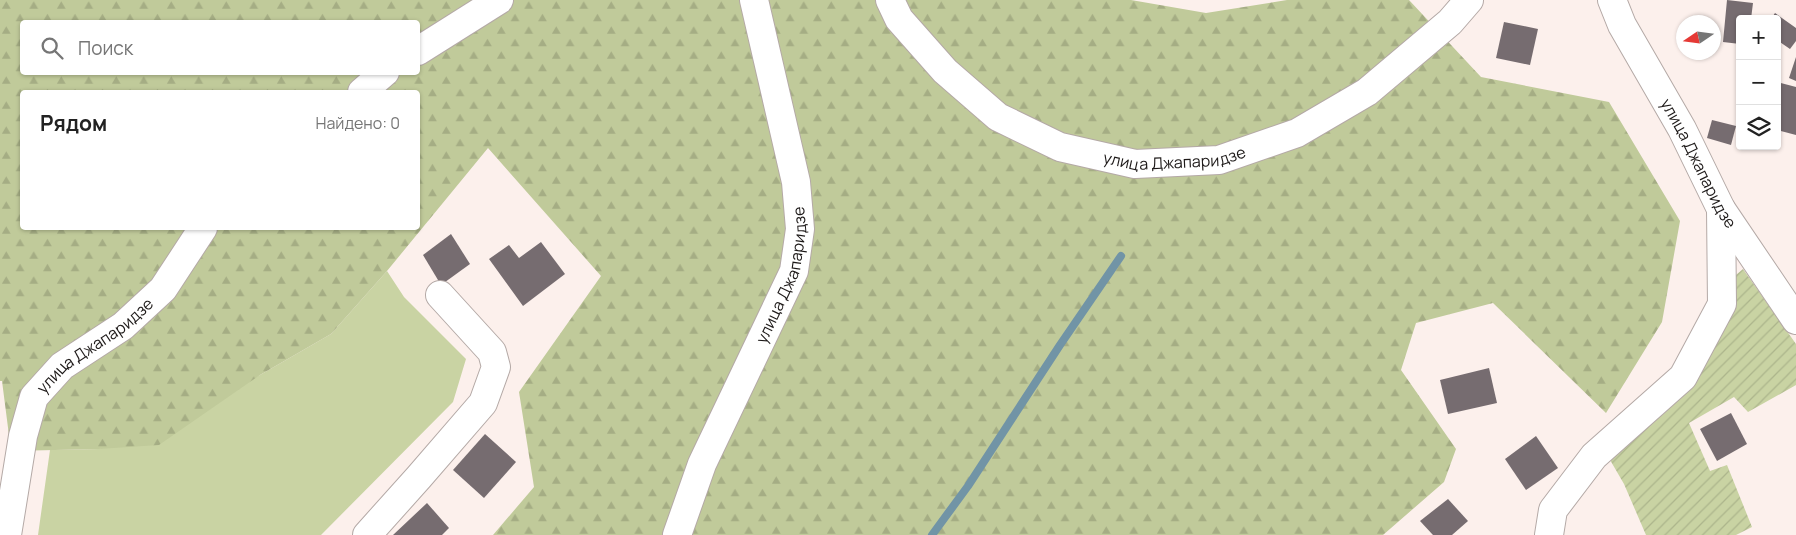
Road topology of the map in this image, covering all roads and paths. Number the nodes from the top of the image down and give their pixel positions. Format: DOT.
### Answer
graph roads {
  1 [pos="499,0"];
  2 [pos="754,0"];
  3 [pos="890,0"];
  4 [pos="1469,0"];
  5 [pos="1612,0"];
  6 [pos="420,50"];
  7 [pos="382,75"];
  8 [pos="364,90"];
  9 [pos="1722,210"];
  10 [pos="202,230"];
  11 [pos="440,295"];
  12 [pos="1796,320"];
  13 [pos="7,535"];
  14 [pos="367,535"];
  15 [pos="677,535"];
  16 [pos="1549,535"];
  1 -- 6 [label="street"];
  2 -- 15 [label="street, улица Джапаридзе"];
  3 -- 4 [label="street, улица Джапаридзе"];
  5 -- 9 [label="street, улица Джапаридзе"];
  7 -- 8 [label="street"];
  9 -- 12 [label="street, улица Джапаридзе"];
  9 -- 16 [label="street"];
  10 -- 13 [label="street, улица Джапаридзе"];
  11 -- 14 [label="street"];
}
